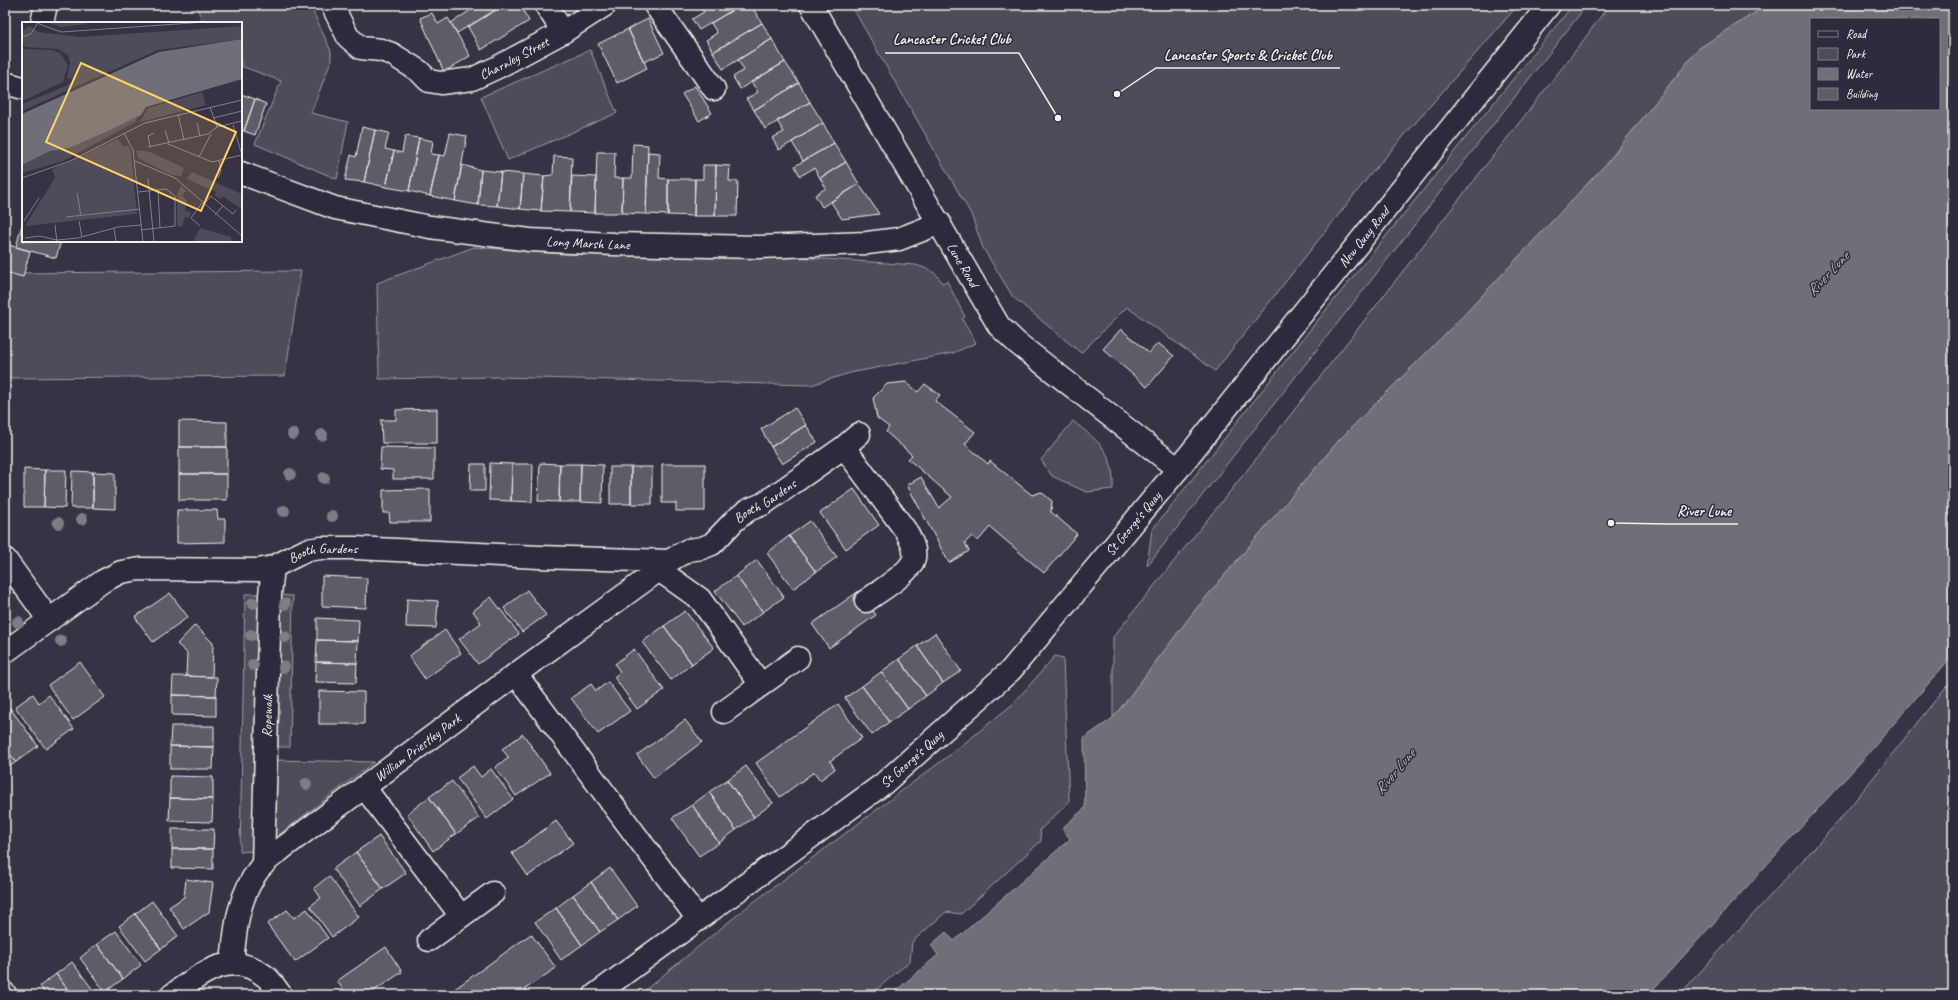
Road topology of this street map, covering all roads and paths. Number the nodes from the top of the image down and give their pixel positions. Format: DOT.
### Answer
graph roads {
  1 [pos="46,5"];
  2 [pos="332,5"];
  3 [pos="546,5"];
  4 [pos="605,5"];
  5 [pos="656,5"];
  6 [pos="811,5"];
  7 [pos="1549,5"];
  8 [pos="42,22"];
  9 [pos="563,32"];
  10 [pos="5,82"];
  11 [pos="22,88"];
  12 [pos="714,89"];
  13 [pos="242,173"];
  14 [pos="940,223"];
  15 [pos="1178,469"];
  16 [pos="5,559"];
  17 [pos="664,565"];
  18 [pos="273,567"];
  19 [pos="866,601"];
  20 [pos="49,620"];
  21 [pos="5,652"];
  22 [pos="798,658"];
  23 [pos="516,674"];
  24 [pos="761,685"];
  25 [pos="724,712"];
  26 [pos="364,787"];
  27 [pos="263,865"];
  28 [pos="494,893"];
  29 [pos="461,916"];
  30 [pos="698,919"];
  31 [pos="429,940"];
  32 [pos="232,964"];
  33 [pos="172,995"];
  34 [pos="281,995"];
  35 [pos="594,995"];
  1 -- 8 [label="street"];
  2 -- 9 [label="street, Charnley Street"];
  3 -- 9 [label="street"];
  4 -- 9 [label="street, Charnley Street"];
  5 -- 12 [label="street"];
  6 -- 14 [label="street, Lune Road"];
  7 -- 15 [label="street, New Quay Road"];
  10 -- 11 [label="street"];
  13 -- 14 [label="street, Long Marsh Lane"];
  14 -- 15 [label="street, Lune Road"];
  15 -- 30 [label="street, St George's Quay"];
  16 -- 20 [label="street"];
  17 -- 18 [label="street, Booth Gardens"];
  17 -- 19 [label="street, Booth Gardens"];
  17 -- 23 [label="street, William Priestley Park"];
  17 -- 24 [label="street"];
  18 -- 20 [label="street, Booth Gardens"];
  18 -- 27 [label="street, Ropewalk"];
  20 -- 21 [label="street, Booth Gardens"];
  22 -- 24 [label="street"];
  23 -- 26 [label="street, William Priestley Park"];
  23 -- 30 [label="street"];
  24 -- 25 [label="street"];
  26 -- 27 [label="street, William Priestley Park"];
  26 -- 29 [label="street"];
  27 -- 32 [label="street, William Priestley Park"];
  28 -- 29 [label="street"];
  29 -- 31 [label="street"];
  30 -- 35 [label="street, St George's Quay"];
  32 -- 33 [label="street"];
  32 -- 34 [label="street"];
}
